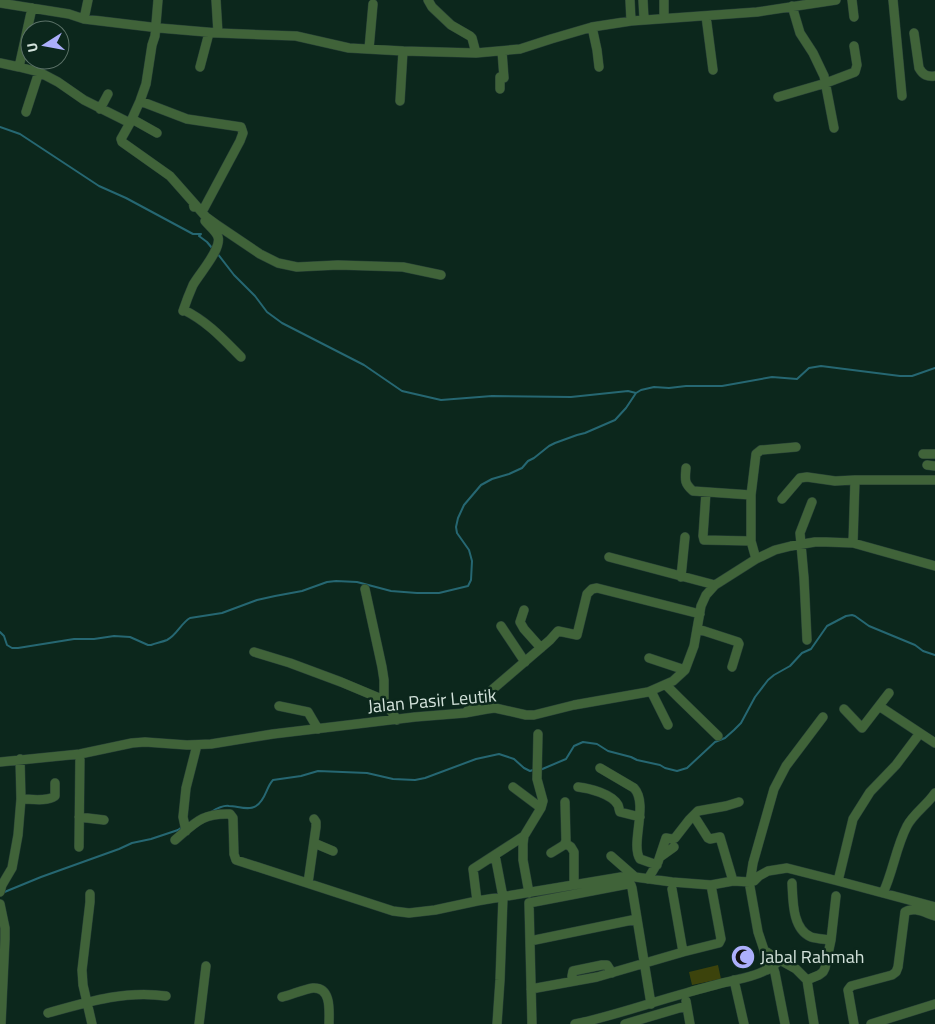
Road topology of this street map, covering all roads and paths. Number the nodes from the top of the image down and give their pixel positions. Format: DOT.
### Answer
graph roads {
  1 [pos="88,0"];
  2 [pos="158,0"];
  3 [pos="216,0"];
  4 [pos="428,0"];
  5 [pos="630,0"];
  6 [pos="643,0"];
  7 [pos="664,0"];
  8 [pos="836,0"];
  9 [pos="852,0"];
  10 [pos="893,0"];
  11 [pos="825,1"];
  12 [pos="0,3"];
  13 [pos="373,4"];
  14 [pos="792,6"];
  15 [pos="32,8"];
  16 [pos="706,16"];
  17 [pos="854,17"];
  18 [pos="664,18"];
  19 [pos="84,19"];
  20 [pos="644,19"];
  21 [pos="631,21"];
  22 [pos="592,27"];
  23 [pos="156,28"];
  24 [pos="213,33"];
  25 [pos="914,33"];
  26 [pos="854,46"];
  27 [pos="369,50"];
  28 [pos="403,51"];
  29 [pos="502,52"];
  30 [pos="476,53"];
  31 [pos="0,63"];
  32 [pos="19,67"];
  33 [pos="200,67"];
  34 [pos="599,67"];
  35 [pos="712,70"];
  36 [pos="39,72"];
  37 [pos="935,76"];
  38 [pos="826,82"];
  39 [pos="500,89"];
  40 [pos="108,94"];
  41 [pos="902,96"];
  42 [pos="778,97"];
  43 [pos="140,101"];
  44 [pos="400,101"];
  45 [pos="100,109"];
  46 [pos="26,112"];
  47 [pos="131,121"];
  48 [pos="834,128"];
  49 [pos="157,133"];
  50 [pos="193,202"];
  51 [pos="202,212"];
  52 [pos="441,275"];
  53 [pos="242,357"];
  54 [pos="796,447"];
  55 [pos="924,454"];
  56 [pos="935,454"];
  57 [pos="686,468"];
  58 [pos="856,480"];
  59 [pos="935,480"];
  60 [pos="706,492"];
  61 [pos="752,495"];
  62 [pos="782,499"];
  63 [pos="812,502"];
  64 [pos="685,538"];
  65 [pos="751,541"];
  66 [pos="853,543"];
  67 [pos="801,544"];
  68 [pos="609,557"];
  69 [pos="756,559"];
  70 [pos="935,566"];
  71 [pos="681,577"];
  72 [pos="715,585"];
  73 [pos="365,589"];
  74 [pos="524,610"];
  75 [pos="700,614"];
  76 [pos="501,626"];
  77 [pos="698,629"];
  78 [pos="807,640"];
  79 [pos="540,648"];
  80 [pos="254,652"];
  81 [pos="649,658"];
  82 [pos="525,662"];
  83 [pos="732,667"];
  84 [pos="685,670"];
  85 [pos="666,685"];
  86 [pos="652,691"];
  87 [pos="889,693"];
  88 [pos="384,700"];
  89 [pos="279,706"];
  90 [pos="879,706"];
  91 [pos="844,710"];
  92 [pos="465,713"];
  93 [pos="823,717"];
  94 [pos="397,720"];
  95 [pos="668,725"];
  96 [pos="318,730"];
  97 [pos="920,733"];
  98 [pos="538,734"];
  99 [pos="718,736"];
  100 [pos="935,744"];
  101 [pos="197,745"];
  102 [pos="80,754"];
  103 [pos="20,759"];
  104 [pos="0,762"];
  105 [pos="600,768"];
  106 [pos="54,783"];
  107 [pos="513,787"];
  108 [pos="578,787"];
  109 [pos="934,798"];
  110 [pos="21,799"];
  111 [pos="565,802"];
  112 [pos="739,802"];
  113 [pos="541,808"];
  114 [pos="694,816"];
  115 [pos="79,817"];
  116 [pos="640,817"];
  117 [pos="314,819"];
  118 [pos="104,820"];
  119 [pos="185,827"];
  120 [pos="524,836"];
  121 [pos="175,840"];
  122 [pos="314,843"];
  123 [pos="565,843"];
  124 [pos="79,847"];
  125 [pos="674,847"];
  126 [pos="334,852"];
  127 [pos="551,853"];
  128 [pos="495,855"];
  129 [pos="611,856"];
  130 [pos="658,861"];
  131 [pos="648,879"];
  132 [pos="633,881"];
  133 [pos="733,881"];
  134 [pos="838,881"];
  135 [pos="308,883"];
  136 [pos="792,883"];
  137 [pos="574,885"];
  138 [pos="711,885"];
  139 [pos="750,885"];
  140 [pos="672,889"];
  141 [pos="0,892"];
  142 [pos="529,893"];
  143 [pos="883,893"];
  144 [pos="90,894"];
  145 [pos="836,896"];
  146 [pos="503,897"];
  147 [pos="477,901"];
  148 [pos="0,904"];
  149 [pos="935,908"];
  150 [pos="935,916"];
  151 [pos="637,919"];
  152 [pos="831,940"];
  153 [pos="530,941"];
  154 [pos="764,950"];
  155 [pos="684,952"];
  156 [pos="644,963"];
  157 [pos="206,966"];
  158 [pos="773,966"];
  159 [pos="807,980"];
  160 [pos="731,981"];
  161 [pos="531,989"];
  162 [pos="685,993"];
  163 [pos="166,996"];
  164 [pos="282,998"];
  165 [pos="88,1002"];
  166 [pos="651,1004"];
  167 [pos="935,1004"];
  168 [pos="686,1006"];
  169 [pos="48,1013"];
  170 [pos="591,1022"];
  171 [pos="1,1024"];
  172 [pos="92,1024"];
  173 [pos="199,1024"];
  174 [pos="329,1024"];
  175 [pos="497,1024"];
  176 [pos="532,1024"];
  177 [pos="575,1024"];
  178 [pos="626,1024"];
  179 [pos="690,1024"];
  180 [pos="738,1024"];
  181 [pos="744,1024"];
  182 [pos="785,1024"];
  183 [pos="814,1024"];
  184 [pos="854,1024"];
  185 [pos="871,1024"];
  1 -- 19 [label="street"];
  2 -- 23 [label="street"];
  3 -- 24 [label="street"];
  4 -- 30 [label="street"];
  5 -- 21 [label="street"];
  6 -- 20 [label="street"];
  7 -- 18 [label="street"];
  8 -- 11 [label="street"];
  9 -- 17 [label="street"];
  10 -- 41 [label="street"];
  11 -- 14 [label="street"];
  12 -- 15 [label="street"];
  13 -- 27 [label="street"];
  14 -- 16 [label="street"];
  14 -- 38 [label="street"];
  15 -- 19 [label="street"];
  15 -- 32 [label="street"];
  16 -- 18 [label="street"];
  16 -- 35 [label="street"];
  18 -- 20 [label="street"];
  19 -- 23 [label="street"];
  20 -- 21 [label="street"];
  21 -- 22 [label="street"];
  22 -- 29 [label="street"];
  22 -- 34 [label="street"];
  23 -- 24 [label="street"];
  23 -- 43 [label="street"];
  24 -- 27 [label="street"];
  24 -- 33 [label="street"];
  25 -- 37 [label="street"];
  26 -- 38 [label="street"];
  27 -- 28 [label="street"];
  28 -- 30 [label="street"];
  28 -- 44 [label="street"];
  29 -- 30 [label="street"];
  29 -- 39 [label="street"];
  31 -- 32 [label="street"];
  32 -- 36 [label="street"];
  36 -- 45 [label="street"];
  36 -- 46 [label="street"];
  38 -- 42 [label="street"];
  38 -- 48 [label="street"];
  40 -- 45 [label="street"];
  43 -- 47 [label="street"];
  43 -- 51 [label="street"];
  45 -- 47 [label="street"];
  47 -- 49 [label="street"];
  47 -- 50 [label="street"];
  50 -- 51 [label="street"];
  50 -- 53 [label="street"];
  51 -- 52 [label="street"];
  54 -- 61 [label="street"];
  55 -- 56 [label="street"];
  57 -- 60 [label="street"];
  58 -- 59 [label="street"];
  58 -- 62 [label="street"];
  58 -- 66 [label="street"];
  60 -- 61 [label="street"];
  60 -- 65 [label="street"];
  61 -- 65 [label="street"];
  63 -- 67 [label="street"];
  64 -- 71 [label="street"];
  65 -- 69 [label="street"];
  66 -- 67 [label="street"];
  66 -- 70 [label="street"];
  67 -- 69 [label="street"];
  67 -- 78 [label="street"];
  68 -- 71 [label="street"];
  69 -- 72 [label="street"];
  71 -- 72 [label="street"];
  72 -- 75 [label="street"];
  73 -- 88 [label="street"];
  74 -- 79 [label="street"];
  75 -- 77 [label="street"];
  75 -- 79 [label="street"];
  76 -- 82 [label="street"];
  77 -- 83 [label="street"];
  77 -- 84 [label="street"];
  79 -- 82 [label="street"];
  80 -- 88 [label="street"];
  81 -- 84 [label="street"];
  82 -- 92 [label="street"];
  84 -- 85 [label="street, Jalan Pasir Leutik"];
  85 -- 86 [label="street, Jalan Pasir Leutik"];
  85 -- 99 [label="street"];
  86 -- 92 [label="street, Jalan Pasir Leutik"];
  86 -- 95 [label="street"];
  87 -- 90 [label="street"];
  88 -- 94 [label="street"];
  89 -- 96 [label="street"];
  90 -- 91 [label="street"];
  90 -- 97 [label="street"];
  92 -- 94 [label="street, Jalan Pasir Leutik"];
  93 -- 139 [label="street"];
  94 -- 96 [label="street, Jalan Pasir Leutik"];
  96 -- 101 [label="street, Jalan Pasir Leutik"];
  97 -- 100 [label="street"];
  97 -- 134 [label="street"];
  98 -- 113 [label="street"];
  101 -- 102 [label="street, Jalan Pasir Leutik"];
  101 -- 119 [label="street"];
  102 -- 103 [label="street, Jalan Pasir Leutik"];
  102 -- 115 [label="street"];
  103 -- 104 [label="street, Jalan Pasir Leutik"];
  103 -- 110 [label="street"];
  105 -- 116 [label="street"];
  106 -- 110 [label="street"];
  107 -- 113 [label="street"];
  108 -- 116 [label="street"];
  109 -- 143 [label="street"];
  110 -- 141 [label="street"];
  111 -- 123 [label="street"];
  112 -- 114 [label="street"];
  113 -- 120 [label="street"];
  114 -- 130 [label="street"];
  114 -- 133 [label="street"];
  115 -- 118 [label="street"];
  115 -- 124 [label="street"];
  116 -- 130 [label="street"];
  117 -- 122 [label="street"];
  119 -- 121 [label="street"];
  119 -- 135 [label="street"];
  120 -- 128 [label="street"];
  120 -- 142 [label="street"];
  122 -- 126 [label="street"];
  122 -- 135 [label="street"];
  123 -- 127 [label="street"];
  123 -- 137 [label="street"];
  125 -- 130 [label="street"];
  128 -- 146 [label="street"];
  128 -- 147 [label="street"];
  129 -- 132 [label="street"];
  130 -- 131 [label="street"];
  131 -- 132 [label="street"];
  131 -- 138 [label="street"];
  132 -- 137 [label="street"];
  132 -- 151 [label="street"];
  132 -- 153 [label="street"];
  133 -- 138 [label="street"];
  133 -- 139 [label="street"];
  134 -- 139 [label="street"];
  134 -- 143 [label="street"];
  135 -- 147 [label="street"];
  136 -- 152 [label="street"];
  137 -- 142 [label="street"];
  138 -- 155 [label="street"];
  139 -- 154 [label="street"];
  140 -- 155 [label="street"];
  142 -- 146 [label="street"];
  143 -- 149 [label="street"];
  144 -- 165 [label="street"];
  145 -- 152 [label="street"];
  146 -- 147 [label="street"];
  146 -- 175 [label="street"];
  148 -- 171 [label="street"];
  150 -- 184 [label="street"];
  151 -- 153 [label="street"];
  151 -- 156 [label="street"];
  152 -- 159 [label="street"];
  153 -- 161 [label="street"];
  154 -- 158 [label="street"];
  154 -- 158 [label="street"];
  155 -- 156 [label="street"];
  156 -- 161 [label="street"];
  156 -- 166 [label="street"];
  157 -- 173 [label="street"];
  158 -- 159 [label="street"];
  158 -- 160 [label="street"];
  158 -- 182 [label="street"];
  159 -- 183 [label="street"];
  160 -- 162 [label="street"];
  160 -- 180 [label="street"];
  160 -- 181 [label="street"];
  161 -- 176 [label="street"];
  162 -- 166 [label="street"];
  162 -- 168 [label="street"];
  163 -- 165 [label="street"];
  164 -- 174 [label="street"];
  165 -- 169 [label="street"];
  165 -- 172 [label="street"];
  166 -- 170 [label="street"];
  167 -- 185 [label="street"];
  168 -- 178 [label="street"];
  168 -- 179 [label="street"];
  170 -- 177 [label="street"];
}
